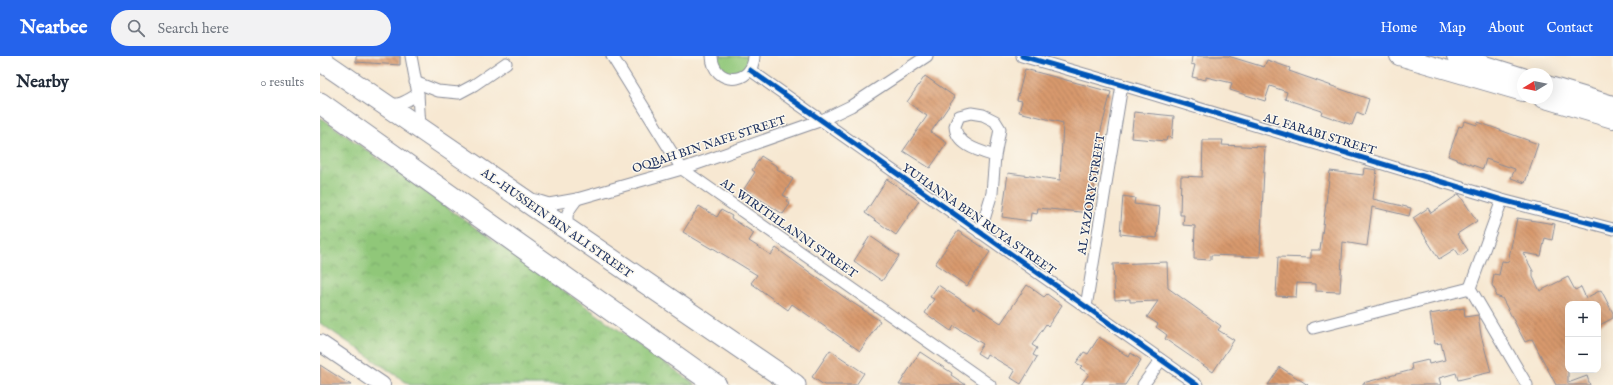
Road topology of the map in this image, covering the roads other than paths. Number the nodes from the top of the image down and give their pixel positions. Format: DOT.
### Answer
graph roads {
  1 [pos="411,56"];
  2 [pos="612,56"];
  3 [pos="712,56"];
  4 [pos="754,56"];
  5 [pos="927,56"];
  6 [pos="1022,56"];
  7 [pos="1399,56"];
  8 [pos="1456,56"];
  9 [pos="320,60"];
  10 [pos="506,63"];
  11 [pos="750,70"];
  12 [pos="1517,75"];
  13 [pos="415,82"];
  14 [pos="1122,85"];
  15 [pos="1553,87"];
  16 [pos="1517,90"];
  17 [pos="418,94"];
  18 [pos="378,100"];
  19 [pos="1553,101"];
  20 [pos="320,103"];
  21 [pos="1613,105"];
  22 [pos="1613,119"];
  23 [pos="822,120"];
  24 [pos="420,128"];
  25 [pos="995,156"];
  26 [pos="682,169"];
  27 [pos="516,194"];
  28 [pos="577,198"];
  29 [pos="1502,200"];
  30 [pos="1613,229"];
  31 [pos="980,233"];
  32 [pos="575,235"];
  33 [pos="1470,288"];
  34 [pos="1086,307"];
  35 [pos="1313,328"];
  36 [pos="320,343"];
  37 [pos="1161,360"];
  38 [pos="793,384"];
  39 [pos="382,385"];
  40 [pos="716,385"];
  41 [pos="990,385"];
  42 [pos="1143,385"];
  43 [pos="1197,385"];
  44 [pos="1527,385"];
  1 -- 13 [label="street"];
  2 -- 26 [label="street, AL WIRITHLANNI STREET"];
  3 -- 11 [label="street"];
  4 -- 11 [label="street"];
  5 -- 23 [label="street, OQBAH BIN NAFE STREET"];
  6 -- 14 [label="street, AL FARABI STREET"];
  7 -- 16 [label="main road"];
  8 -- 12 [label="main road"];
  9 -- 18 [label="highway, AL-HUSSEIN BIN ALI STREET"];
  10 -- 13 [label="street"];
  11 -- 23 [label="street, YUHANNA BEN RUYA STREET"];
  13 -- 17 [label="street"];
  14 -- 29 [label="street, AL FARABI STREET"];
  14 -- 34 [label="street, AL YAZORY STREET"];
  15 -- 21 [label="main road"];
  17 -- 18 [label="street"];
  17 -- 24 [label="street"];
  18 -- 24 [label="highway, AL-HUSSEIN BIN ALI STREET"];
  19 -- 22 [label="main road"];
  20 -- 40 [label="highway"];
  23 -- 26 [label="street, OQBAH BIN NAFE STREET"];
  23 -- 31 [label="street, YUHANNA BEN RUYA STREET"];
  24 -- 27 [label="highway, AL-HUSSEIN BIN ALI STREET"];
  25 -- 25 [label="street"];
  25 -- 31 [label="street"];
  26 -- 28 [label="street, OQBAH BIN NAFE STREET"];
  26 -- 41 [label="street, AL WIRITHLANNI STREET"];
  27 -- 28 [label="street, OQBAH BIN NAFE STREET"];
  27 -- 32 [label="highway, AL-HUSSEIN BIN ALI STREET"];
  28 -- 32 [label="street"];
  29 -- 30 [label="street, AL FARABI STREET"];
  29 -- 33 [label="street"];
  31 -- 34 [label="street, YUHANNA BEN RUYA STREET"];
  32 -- 38 [label="highway, AL-HUSSEIN BIN ALI STREET"];
  33 -- 35 [label="street"];
  33 -- 44 [label="street"];
  34 -- 37 [label="street, YUHANNA BEN RUYA STREET"];
  36 -- 39 [label="street"];
  37 -- 42 [label="street"];
  37 -- 43 [label="street, YUHANNA BEN RUYA STREET"];
}
